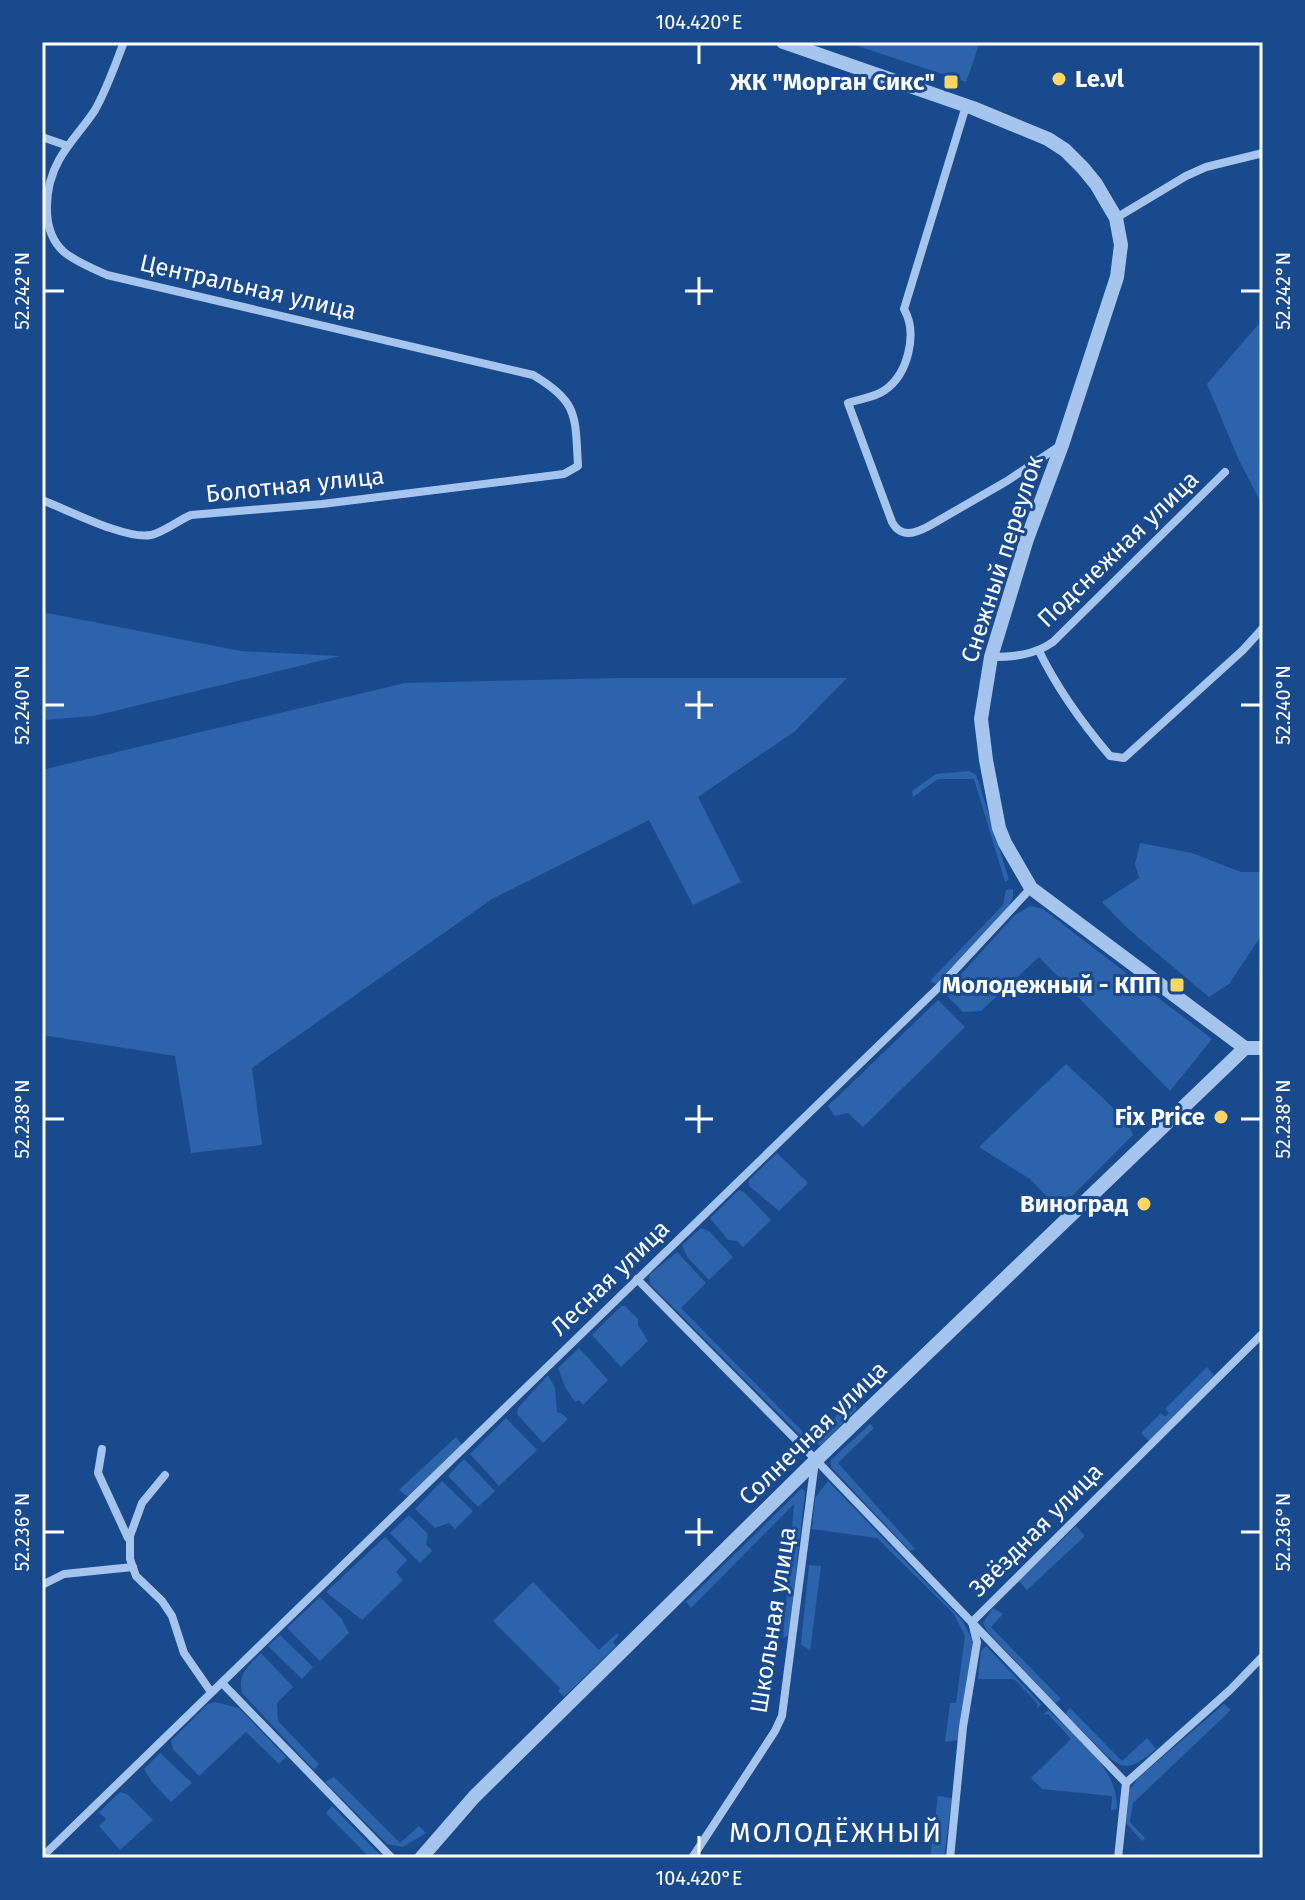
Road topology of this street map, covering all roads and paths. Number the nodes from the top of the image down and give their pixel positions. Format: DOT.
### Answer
graph roads {
  1 [pos="124,42"];
  2 [pos="783,42"];
  3 [pos="966,106"];
  4 [pos="42,137"];
  5 [pos="68,146"];
  6 [pos="1263,153"];
  7 [pos="1116,218"];
  8 [pos="1062,445"];
  9 [pos="1225,472"];
  10 [pos="564,474"];
  11 [pos="42,500"];
  12 [pos="1263,628"];
  13 [pos="1039,651"];
  14 [pos="991,657"];
  15 [pos="1031,888"];
  16 [pos="1245,1048"];
  17 [pos="1263,1048"];
  18 [pos="637,1279"];
  19 [pos="1263,1333"];
  20 [pos="102,1449"];
  21 [pos="816,1460"];
  22 [pos="165,1475"];
  23 [pos="130,1543"];
  24 [pos="133,1567"];
  25 [pos="42,1585"];
  26 [pos="972,1622"];
  27 [pos="1263,1656"];
  28 [pos="222,1683"];
  29 [pos="211,1692"];
  30 [pos="1126,1783"];
  31 [pos="42,1857"];
  32 [pos="392,1858"];
  33 [pos="421,1858"];
  34 [pos="692,1858"];
  35 [pos="950,1858"];
  36 [pos="1118,1858"];
  1 -- 5 [label="street, Центральная улица"];
  2 -- 3 [label="street"];
  3 -- 7 [label="street"];
  3 -- 8 [label="street"];
  4 -- 5 [label="street"];
  5 -- 10 [label="street, Центральная улица"];
  6 -- 7 [label="street"];
  7 -- 8 [label="street, Снежный переулок"];
  8 -- 14 [label="street, Снежный переулок"];
  9 -- 13 [label="street, Подснежная улица"];
  10 -- 11 [label="street, Болотная улица"];
  12 -- 13 [label="street"];
  13 -- 14 [label="street, Подснежная улица"];
  14 -- 15 [label="street, Снежный переулок"];
  15 -- 16 [label="street, Снежный переулок"];
  15 -- 18 [label="street, Лесная улица"];
  16 -- 17 [label="street"];
  16 -- 21 [label="street, Солнечная улица"];
  18 -- 21 [label="street"];
  18 -- 28 [label="street, Лесная улица"];
  19 -- 26 [label="street, Звёздная улица"];
  20 -- 23 [label="street"];
  21 -- 26 [label="street"];
  21 -- 33 [label="street, Солнечная улица"];
  21 -- 34 [label="street, Школьная улица"];
  22 -- 23 [label="street"];
  23 -- 24 [label="street"];
  24 -- 25 [label="street"];
  24 -- 29 [label="street"];
  26 -- 30 [label="street"];
  26 -- 35 [label="street, Звёздная улица"];
  27 -- 30 [label="street"];
  28 -- 29 [label="street, Лесная улица"];
  28 -- 32 [label="street"];
  29 -- 31 [label="street, Лесная улица"];
  30 -- 36 [label="street"];
}
